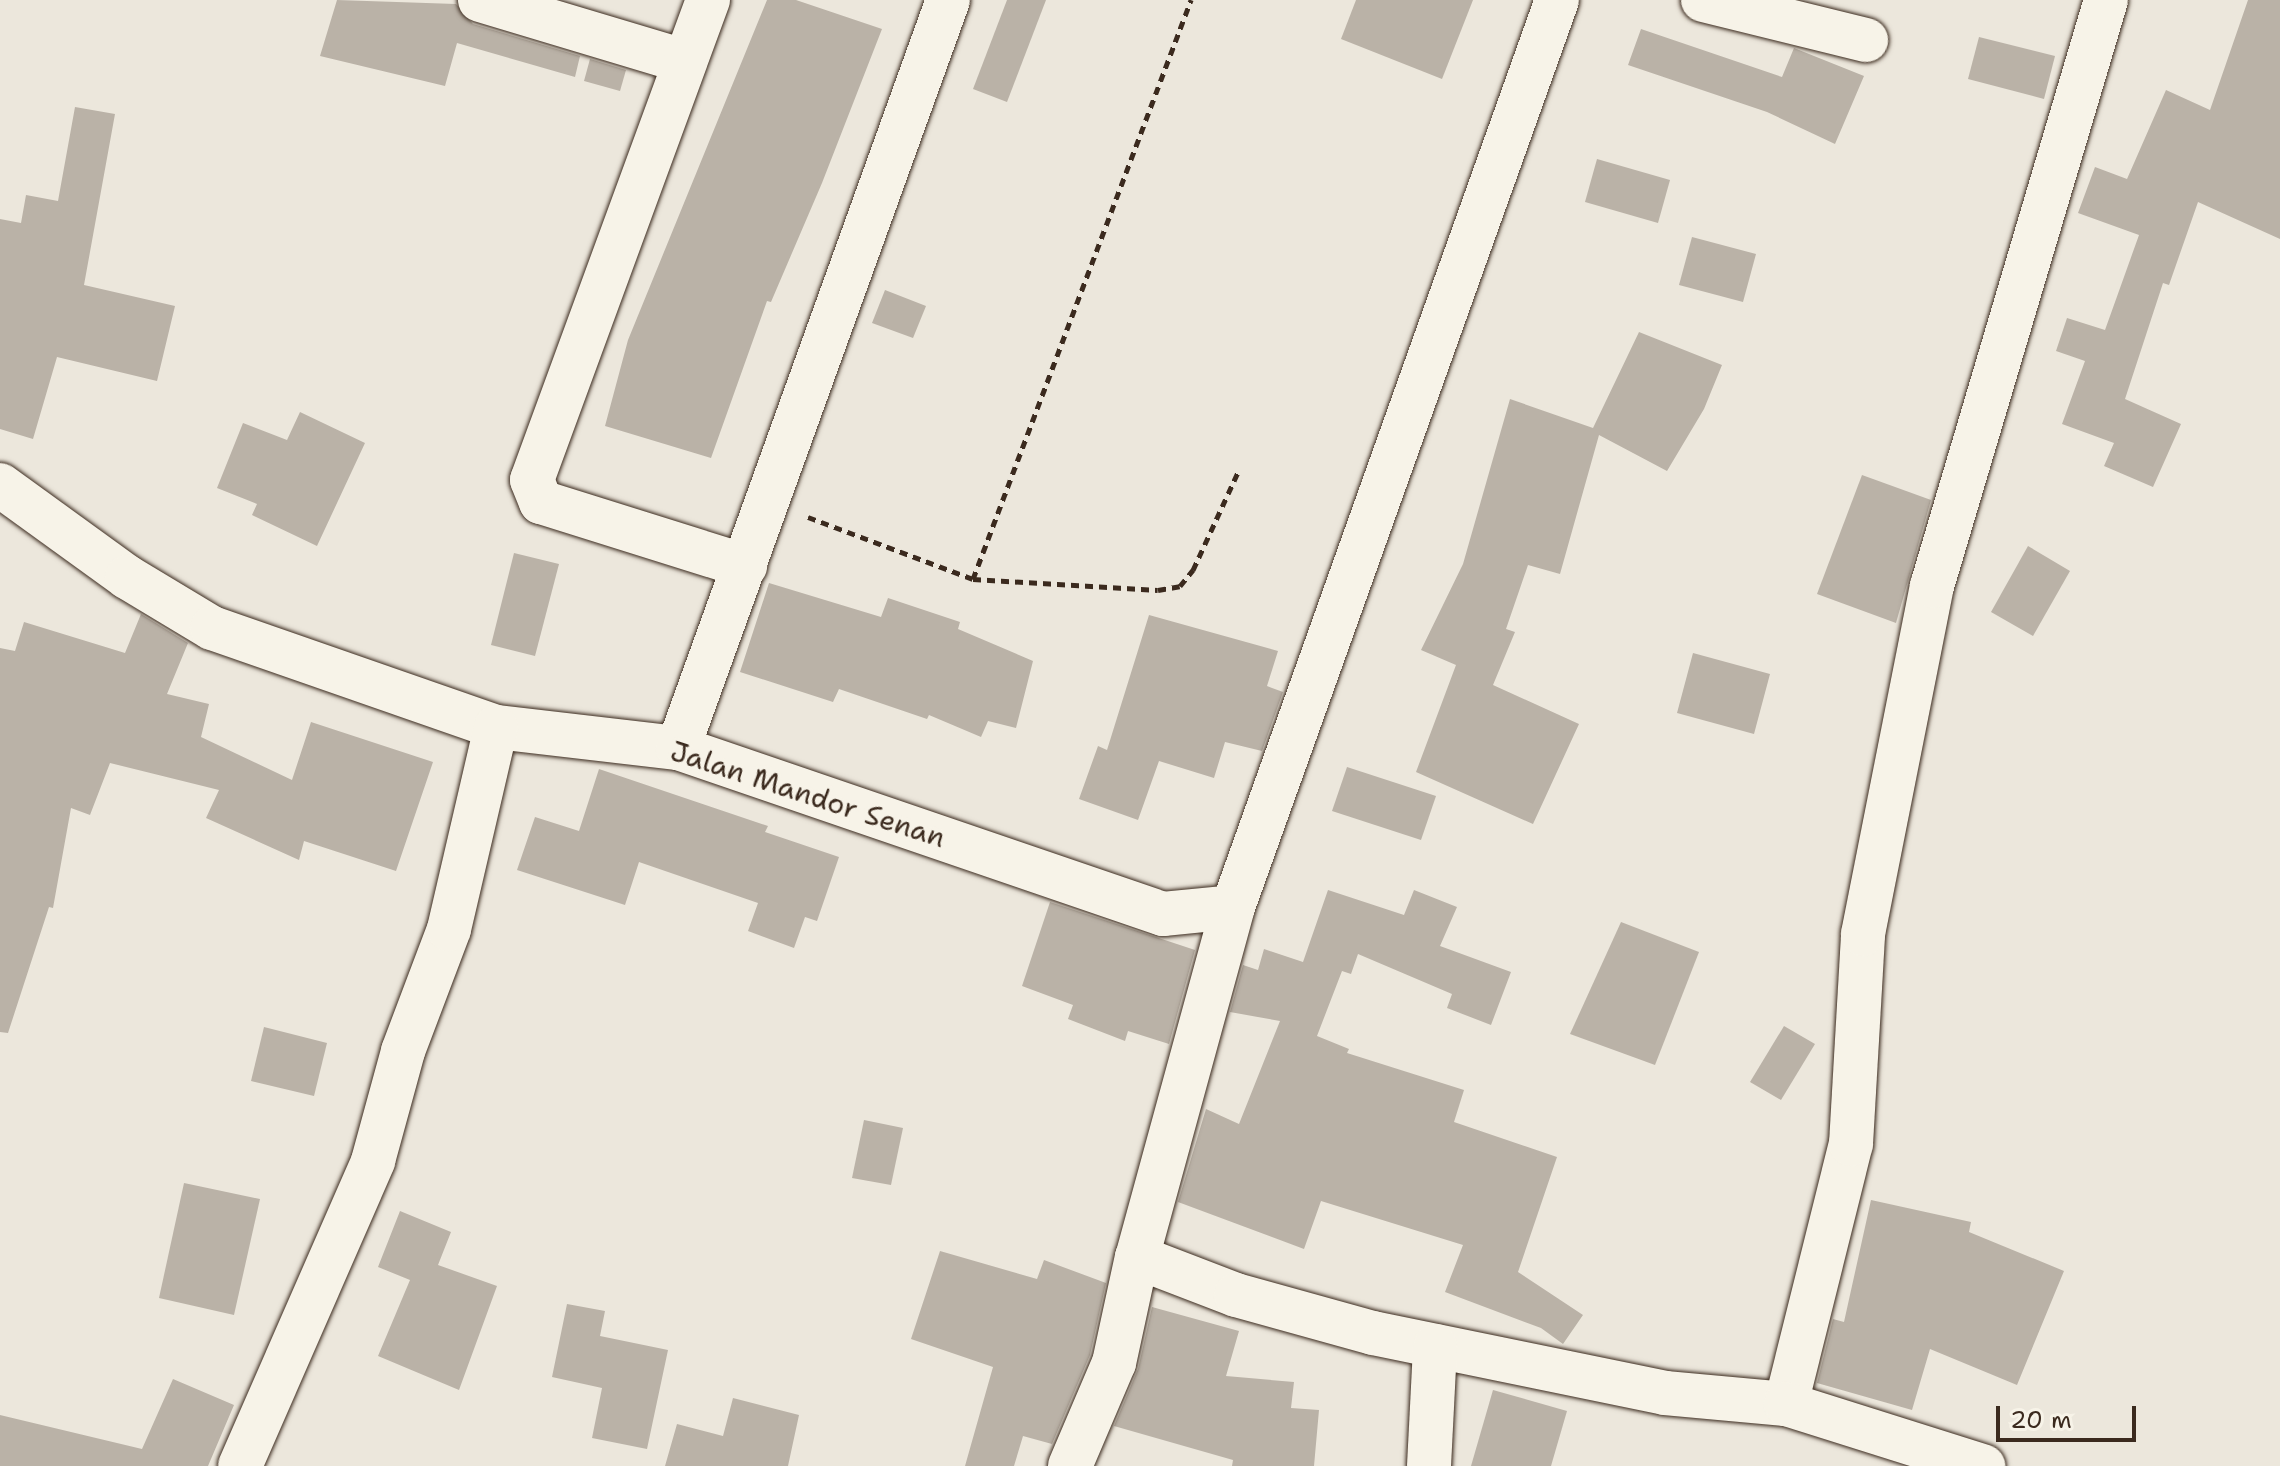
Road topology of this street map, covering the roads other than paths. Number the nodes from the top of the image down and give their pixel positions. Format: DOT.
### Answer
graph roads {
  1 [pos="480,0"];
  2 [pos="708,0"];
  3 [pos="948,0"];
  4 [pos="1557,0"];
  5 [pos="1703,0"];
  6 [pos="2106,0"];
  7 [pos="1866,40"];
  8 [pos="683,61"];
  9 [pos="0,485"];
  10 [pos="745,566"];
  11 [pos="496,727"];
  12 [pos="678,748"];
  13 [pos="1233,907"];
  14 [pos="1137,1257"];
  15 [pos="1435,1346"];
  16 [pos="1786,1404"];
  17 [pos="255,1463"];
  18 [pos="1070,1466"];
  19 [pos="1429,1466"];
  20 [pos="1983,1466"];
  1 -- 8 [label="street"];
  2 -- 8 [label="street"];
  3 -- 10 [label="street"];
  4 -- 13 [label="street"];
  5 -- 7 [label="street"];
  6 -- 16 [label="street"];
  8 -- 10 [label="street"];
  9 -- 11 [label="street, Jalan Mandor Senan"];
  10 -- 12 [label="street"];
  11 -- 12 [label="street, Jalan Mandor Senan"];
  11 -- 17 [label="street"];
  12 -- 13 [label="street, Jalan Mandor Senan"];
  13 -- 14 [label="street"];
  14 -- 15 [label="street"];
  14 -- 18 [label="street"];
  15 -- 16 [label="street"];
  15 -- 19 [label="street"];
  16 -- 20 [label="street"];
}
